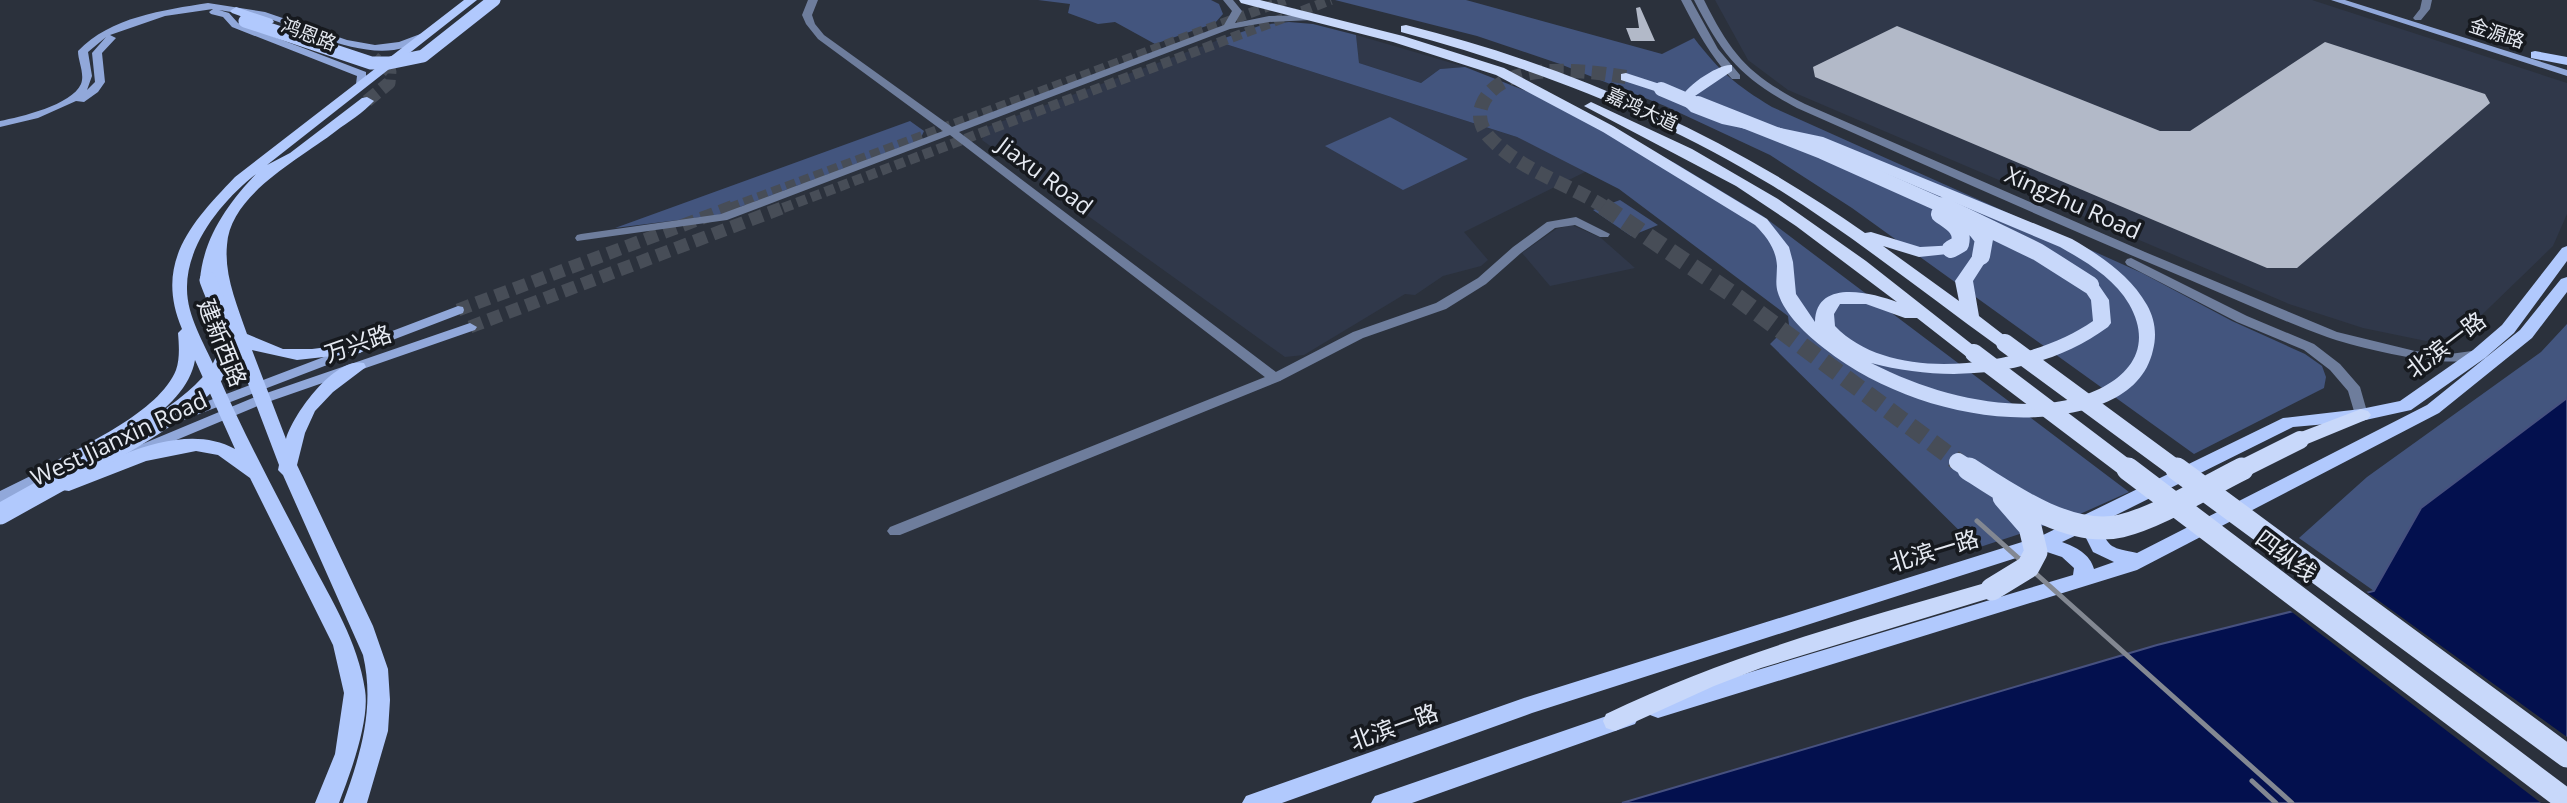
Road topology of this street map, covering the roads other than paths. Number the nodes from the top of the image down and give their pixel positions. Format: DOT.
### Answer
graph roads {
  1 [pos="471,0"];
  2 [pos="484,0"];
  3 [pos="494,0"];
  4 [pos="813,0"];
  5 [pos="1228,0"];
  6 [pos="1245,0"];
  7 [pos="1292,0"];
  8 [pos="1686,0"];
  9 [pos="1699,0"];
  10 [pos="2336,0"];
  11 [pos="2361,0"];
  12 [pos="2427,0"];
  13 [pos="208,6"];
  14 [pos="236,16"];
  15 [pos="1314,17"];
  16 [pos="2418,18"];
  17 [pos="1228,27"];
  18 [pos="423,36"];
  19 [pos="2530,57"];
  20 [pos="374,58"];
  21 [pos="2567,63"];
  22 [pos="1727,68"];
  23 [pos="1499,71"];
  24 [pos="2567,73"];
  25 [pos="1626,77"];
  26 [pos="364,92"];
  27 [pos="1698,103"];
  28 [pos="1,127"];
  29 [pos="952,132"];
  30 [pos="1896,174"];
  31 [pos="257,181"];
  32 [pos="1828,214"];
  33 [pos="1604,234"];
  34 [pos="581,239"];
  35 [pos="219,240"];
  36 [pos="2567,251"];
  37 [pos="2567,282"];
  38 [pos="458,310"];
  39 [pos="2271,311"];
  40 [pos="1971,318"];
  41 [pos="2242,319"];
  42 [pos="186,322"];
  43 [pos="1936,324"];
  44 [pos="470,327"];
  45 [pos="239,336"];
  46 [pos="2005,343"];
  47 [pos="359,348"];
  48 [pos="1974,353"];
  49 [pos="2479,354"];
  50 [pos="358,367"];
  51 [pos="1275,377"];
  52 [pos="258,394"];
  53 [pos="223,407"];
  54 [pos="2361,415"];
  55 [pos="54,470"];
  56 [pos="288,470"];
  57 [pos="261,480"];
  58 [pos="69,485"];
  59 [pos="0,498"];
  60 [pos="0,514"];
  61 [pos="2090,521"];
  62 [pos="0,524"];
  63 [pos="895,531"];
  64 [pos="2041,543"];
  65 [pos="2138,561"];
  66 [pos="2083,581"];
  67 [pos="1615,721"];
  68 [pos="2567,756"];
  69 [pos="2567,801"];
  70 [pos="327,803"];
  71 [pos="355,803"];
  72 [pos="1254,803"];
  73 [pos="1383,803"];
  1 -- 18 [label="main road, 建新西路"];
  2 -- 31 [label="main road"];
  3 -- 14 [label="main road, bridge"];
  4 -- 29 [label="street, Jiaxu Road"];
  5 -- 17 [label="street"];
  6 -- 15 [label="highway, 嘉鸿大道"];
  7 -- 32 [label="highway, 嘉鸿大道"];
  8 -- 22 [label="street, Xingzhu Road"];
  9 -- 39 [label="street, Xingzhu Road"];
  10 -- 19 [label="main road, 金源路"];
  11 -- 16 [label="main road, 金源路"];
  12 -- 16 [label="street"];
  13 -- 14 [label="main road, 鸿恩路"];
  13 -- 28 [label="main road, 鸿恩路"];
  14 -- 18 [label="main road, 鸿恩路"];
  14 -- 20 [label="main road"];
  14 -- 26 [label="main road, 鸿恩路"];
  15 -- 17 [label="street"];
  15 -- 23 [label="highway, 嘉鸿大道"];
  16 -- 19 [label="main road, 金源路"];
  17 -- 29 [label="street"];
  18 -- 26 [label="main road, 建新西路"];
  19 -- 21 [label="main road"];
  19 -- 24 [label="main road, 金源路"];
  22 -- 30 [label="highway"];
  22 -- 41 [label="street, Xingzhu Road"];
  23 -- 30 [label="highway"];
  23 -- 43 [label="highway, 嘉鸿大道"];
  25 -- 27 [label="highway, bridge"];
  26 -- 31 [label="main road"];
  26 -- 42 [label="main road, 建新西路"];
  27 -- 32 [label="highway, bridge"];
  27 -- 43 [label="highway, bridge"];
  29 -- 34 [label="street"];
  29 -- 51 [label="street, Jiaxu Road"];
  30 -- 40 [label="highway, bridge"];
  31 -- 35 [label="main road"];
  32 -- 40 [label="highway, 嘉鸿大道"];
  33 -- 51 [label="street"];
  35 -- 45 [label="main road, 建新西路"];
  35 -- 60 [label="main road, bridge"];
  36 -- 49 [label="main road, 北滨一路"];
  37 -- 65 [label="main road, 北滨一路"];
  38 -- 47 [label="main road, 万兴路"];
  39 -- 41 [label="street"];
  39 -- 49 [label="street, Xingzhu Road"];
  40 -- 46 [label="highway, 嘉鸿大道"];
  41 -- 54 [label="street, Xingzhu Road"];
  42 -- 53 [label="main road, 建新西路"];
  42 -- 55 [label="main road"];
  43 -- 48 [label="highway, 嘉鸿大道"];
  44 -- 50 [label="main road, 万兴路"];
  45 -- 47 [label="main road"];
  45 -- 52 [label="main road, 建新西路"];
  46 -- 68 [label="highway, 四纵线, bridge"];
  47 -- 52 [label="main road, 万兴路"];
  48 -- 69 [label="highway, 四纵线, bridge"];
  49 -- 54 [label="main road, 北滨一路"];
  50 -- 52 [label="main road, 万兴路"];
  50 -- 56 [label="main road"];
  51 -- 63 [label="street"];
  52 -- 53 [label="main road, West Jianxin Road"];
  52 -- 56 [label="main road, 建新西路"];
  53 -- 55 [label="main road, West Jianxin Road"];
  53 -- 57 [label="main road, 建新西路"];
  53 -- 58 [label="main road, West Jianxin Road"];
  54 -- 61 [label="main road, 北滨一路"];
  54 -- 67 [label="highway, bridge"];
  55 -- 59 [label="main road, West Jianxin Road"];
  56 -- 71 [label="main road, 建新西路"];
  57 -- 58 [label="main road"];
  57 -- 70 [label="main road, 建新西路"];
  58 -- 62 [label="main road, West Jianxin Road"];
  61 -- 64 [label="main road, 北滨一路"];
  61 -- 65 [label="main road"];
  64 -- 66 [label="main road"];
  64 -- 72 [label="main road, 北滨一路"];
  65 -- 66 [label="main road, 北滨一路"];
  66 -- 67 [label="main road, 北滨一路"];
  67 -- 73 [label="main road, 北滨一路"];
}
